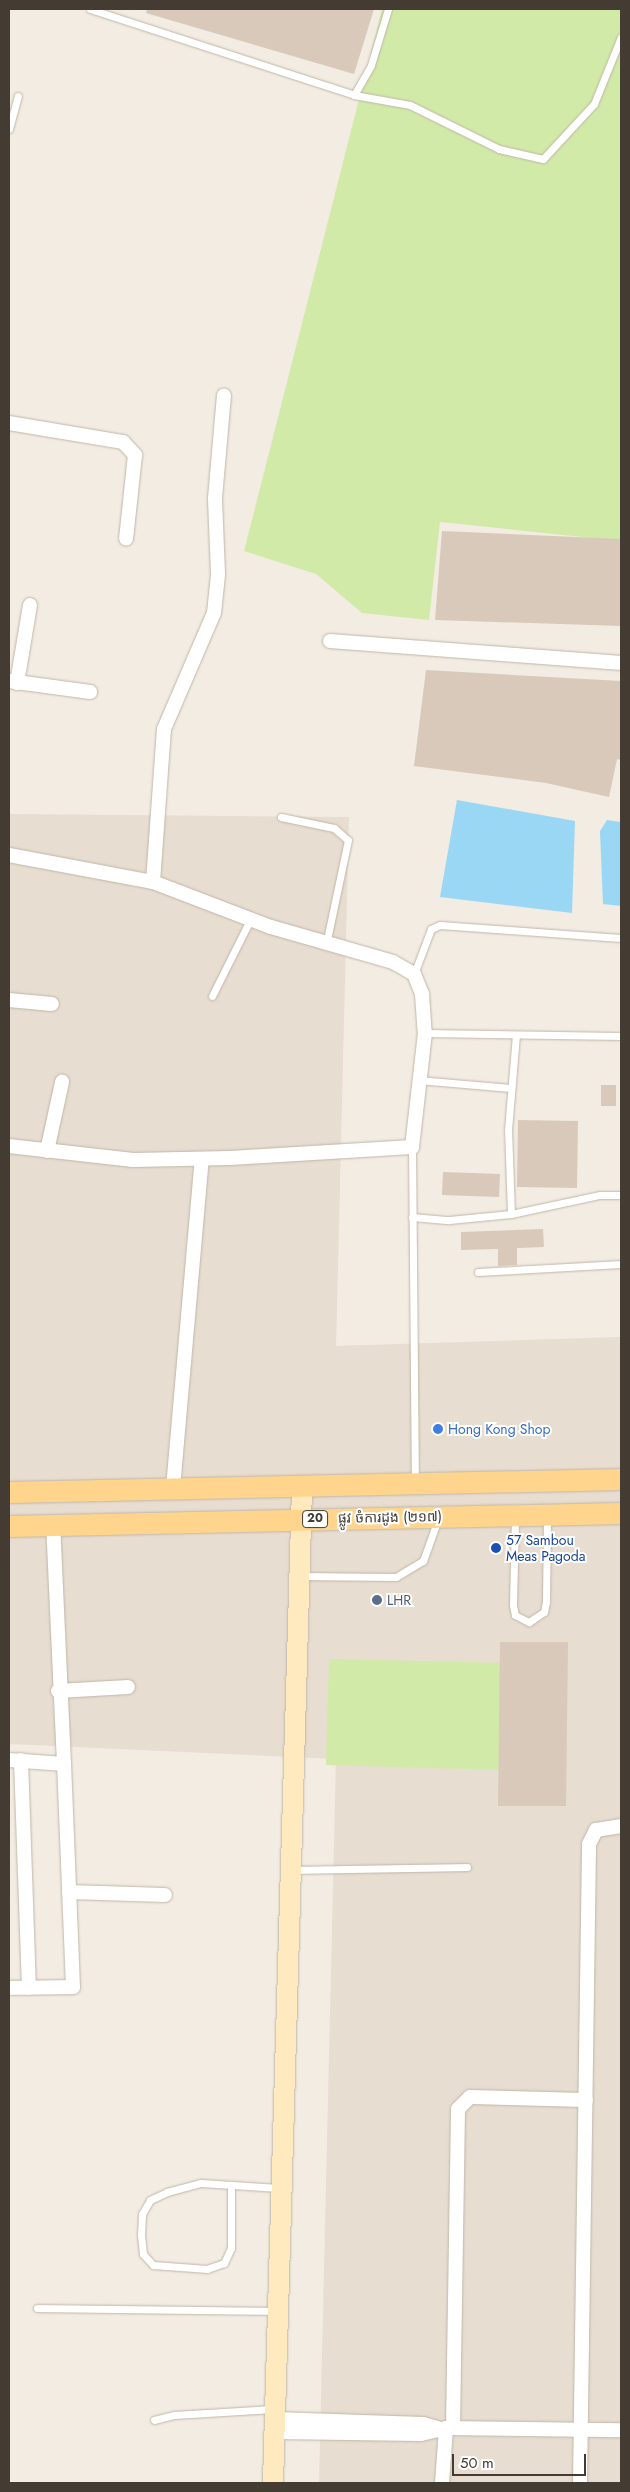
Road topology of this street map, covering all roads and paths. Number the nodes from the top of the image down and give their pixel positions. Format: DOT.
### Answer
graph roads {
  1 [pos="90,9"];
  2 [pos="388,9"];
  3 [pos="621,37"];
  4 [pos="354,95"];
  5 [pos="18,96"];
  6 [pos="9,128"];
  7 [pos="224,395"];
  8 [pos="9,423"];
  9 [pos="126,539"];
  10 [pos="30,605"];
  11 [pos="330,641"];
  12 [pos="621,663"];
  13 [pos="13,682"];
  14 [pos="90,692"];
  15 [pos="281,817"];
  16 [pos="9,854"];
  17 [pos="153,882"];
  18 [pos="250,920"];
  19 [pos="621,938"];
  20 [pos="326,944"];
  21 [pos="414,974"];
  22 [pos="212,996"];
  23 [pos="9,1000"];
  24 [pos="52,1004"];
  25 [pos="425,1033"];
  26 [pos="516,1035"];
  27 [pos="621,1036"];
  28 [pos="418,1080"];
  29 [pos="62,1082"];
  30 [pos="511,1088"];
  31 [pos="9,1146"];
  32 [pos="412,1147"];
  33 [pos="47,1151"];
  34 [pos="202,1159"];
  35 [pos="621,1195"];
  36 [pos="511,1214"];
  37 [pos="412,1217"];
  38 [pos="621,1264"];
  39 [pos="478,1272"];
  40 [pos="621,1479"];
  41 [pos="415,1483"];
  42 [pos="302,1486"];
  43 [pos="173,1488"];
  44 [pos="9,1492"];
  45 [pos="621,1513"];
  46 [pos="438,1516"];
  47 [pos="515,1516"];
  48 [pos="547,1516"];
  49 [pos="302,1519"];
  50 [pos="53,1525"];
  51 [pos="9,1526"];
  52 [pos="300,1576"];
  53 [pos="128,1687"];
  54 [pos="58,1691"];
  55 [pos="15,1760"];
  56 [pos="64,1764"];
  57 [pos="621,1826"];
  58 [pos="466,1867"];
  59 [pos="291,1870"];
  60 [pos="69,1892"];
  61 [pos="165,1895"];
  62 [pos="9,1988"];
  63 [pos="29,1988"];
  64 [pos="586,2100"];
  65 [pos="231,2186"];
  66 [pos="281,2188"];
  67 [pos="37,2308"];
  68 [pos="278,2310"];
  69 [pos="154,2420"];
  70 [pos="275,2420"];
  71 [pos="446,2428"];
  72 [pos="581,2430"];
  73 [pos="621,2430"];
  74 [pos="273,2483"];
  75 [pos="442,2483"];
  76 [pos="580,2483"];
  1 -- 4 [label="lane"];
  2 -- 4 [label="lane"];
  3 -- 4 [label="lane"];
  5 -- 6 [label="lane"];
  7 -- 17 [label="street"];
  8 -- 9 [label="street"];
  10 -- 13 [label="street"];
  11 -- 12 [label="street"];
  13 -- 14 [label="street"];
  15 -- 20 [label="lane"];
  16 -- 17 [label="street"];
  17 -- 18 [label="street"];
  18 -- 20 [label="street"];
  18 -- 22 [label="lane"];
  19 -- 21 [label="lane"];
  20 -- 21 [label="street"];
  21 -- 25 [label="street"];
  23 -- 24 [label="street"];
  25 -- 26 [label="lane"];
  25 -- 28 [label="street"];
  26 -- 27 [label="lane"];
  26 -- 30 [label="lane"];
  28 -- 30 [label="lane"];
  28 -- 32 [label="street"];
  29 -- 33 [label="street"];
  30 -- 36 [label="lane"];
  31 -- 33 [label="street"];
  32 -- 34 [label="street"];
  32 -- 37 [label="lane"];
  33 -- 34 [label="street"];
  34 -- 43 [label="street"];
  35 -- 36 [label="lane"];
  36 -- 37 [label="lane"];
  37 -- 41 [label="lane"];
  38 -- 39 [label="lane"];
  40 -- 41 [label="main road"];
  41 -- 42 [label="main road"];
  42 -- 43 [label="main road"];
  42 -- 49 [label="street"];
  43 -- 44 [label="main road"];
  45 -- 48 [label="main road, ផ្លូវ ចំការដូង (២១៧) / 20"];
  46 -- 47 [label="main road, ផ្លូវ ចំការដូង (២១៧) / 20"];
  46 -- 49 [label="main road, ផ្លូវ ចំការដូង (២១៧) / 20"];
  46 -- 52 [label="lane"];
  47 -- 48 [label="main road, ផ្លូវ ចំការដូង (២១៧) / 20"];
  47 -- 48 [label="lane"];
  49 -- 50 [label="main road, ផ្លូវ ចំការដូង (២១៧) / 20"];
  49 -- 52 [label="street"];
  50 -- 51 [label="main road, ផ្លូវ ចំការដូង (២១៧) / 20"];
  50 -- 54 [label="street"];
  52 -- 59 [label="street"];
  53 -- 54 [label="street"];
  54 -- 56 [label="street"];
  55 -- 56 [label="street"];
  55 -- 63 [label="street"];
  56 -- 60 [label="street"];
  57 -- 64 [label="street"];
  58 -- 59 [label="lane"];
  59 -- 66 [label="street"];
  60 -- 61 [label="street"];
  60 -- 63 [label="street"];
  62 -- 63 [label="street"];
  64 -- 71 [label="street"];
  64 -- 72 [label="street"];
  65 -- 65 [label="lane"];
  65 -- 66 [label="lane"];
  66 -- 68 [label="street"];
  67 -- 68 [label="lane"];
  68 -- 70 [label="street"];
  69 -- 70 [label="lane"];
  70 -- 71 [label="street"];
  70 -- 74 [label="street"];
  71 -- 72 [label="street"];
  71 -- 75 [label="street"];
  72 -- 73 [label="street"];
  72 -- 76 [label="street"];
}
